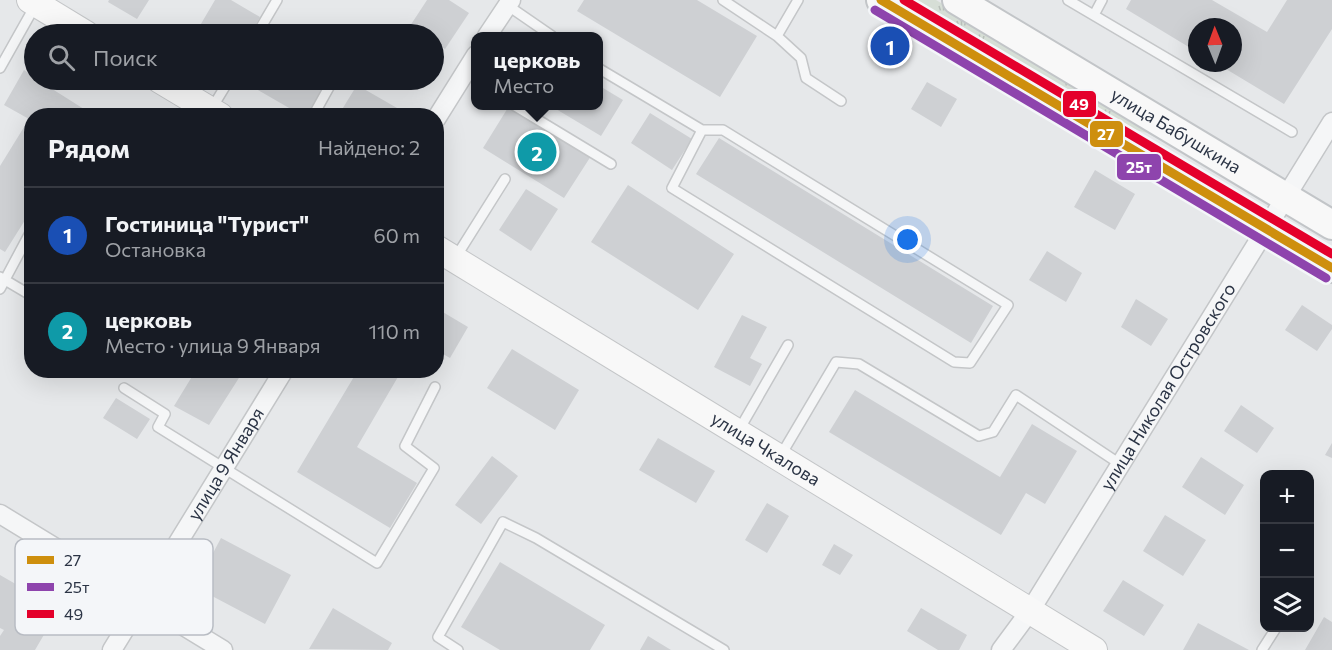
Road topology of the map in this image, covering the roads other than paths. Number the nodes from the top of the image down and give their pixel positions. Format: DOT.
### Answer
graph roads {
  1 [pos="278,0"];
  2 [pos="723,0"];
  3 [pos="798,0"];
  4 [pos="881,0"];
  5 [pos="957,0"];
  6 [pos="1068,0"];
  7 [pos="1102,0"];
  8 [pos="33,2"];
  9 [pos="509,3"];
  10 [pos="1094,15"];
  11 [pos="69,24"];
  12 [pos="263,24"];
  13 [pos="491,32"];
  14 [pos="547,32"];
  15 [pos="777,36"];
  16 [pos="0,68"];
  17 [pos="603,71"];
  18 [pos="469,78"];
  19 [pos="177,90"];
  20 [pos="225,90"];
  21 [pos="327,90"];
  22 [pos="841,101"];
  23 [pos="207,108"];
  24 [pos="217,108"];
  25 [pos="317,108"];
  26 [pos="444,109"];
  27 [pos="523,110"];
  28 [pos="1332,122"];
  29 [pos="702,130"];
  30 [pos="1292,132"];
  31 [pos="1326,143"];
  32 [pos="611,164"];
  33 [pos="505,179"];
  34 [pos="1284,196"];
  35 [pos="1332,225"];
  36 [pos="1265,228"];
  37 [pos="24,243"];
  38 [pos="445,254"];
  39 [pos="1332,268"];
  40 [pos="1,282"];
  41 [pos="24,292"];
  42 [pos="788,345"];
  43 [pos="279,378"];
  44 [pos="435,387"];
  45 [pos="124,388"];
  46 [pos="738,432"];
  47 [pos="780,458"];
  48 [pos="1120,464"];
  49 [pos="224,469"];
  50 [pos="0,514"];
  51 [pos="41,539"];
  52 [pos="180,539"];
  53 [pos="1030,611"];
  54 [pos="1272,632"];
  55 [pos="121,635"];
  56 [pos="198,635"];
  57 [pos="112,650"];
  58 [pos="223,650"];
  59 [pos="458,650"];
  60 [pos="724,650"];
  61 [pos="1001,650"];
  62 [pos="1094,650"];
  63 [pos="1262,650"];
  1 -- 12 [label="lane"];
  2 -- 15 [label="lane"];
  3 -- 15 [label="lane"];
  4 -- 36 [label="main road, улица Бабушкина"];
  5 -- 34 [label="main road, улица Бабушкина"];
  6 -- 10 [label="lane"];
  7 -- 10 [label="lane"];
  8 -- 11 [label="main road"];
  8 -- 16 [label="lane"];
  9 -- 13 [label="street"];
  9 -- 14 [label="lane"];
  10 -- 30 [label="lane"];
  15 -- 22 [label="lane"];
  17 -- 29 [label="lane"];
  18 -- 26 [label="street"];
  19 -- 23 [label="main road"];
  20 -- 24 [label="lane"];
  21 -- 25 [label="lane"];
  27 -- 32 [label="lane"];
  28 -- 31 [label="street, улица Николая Островского"];
  29 -- 29 [label="lane"];
  31 -- 34 [label="street, улица Николая Островского"];
  33 -- 38 [label="lane"];
  34 -- 35 [label="main road, улица Бабушкина"];
  34 -- 36 [label="street, улица Николая Островского"];
  36 -- 39 [label="main road, улица Бабушкина"];
  36 -- 48 [label="street, улица Николая Островского"];
  37 -- 40 [label="lane"];
  38 -- 46 [label="main road, улица Чкалова"];
  40 -- 41 [label="lane"];
  42 -- 46 [label="lane"];
  43 -- 49 [label="street, улица 9 Января"];
  44 -- 49 [label="lane"];
  45 -- 49 [label="lane"];
  46 -- 47 [label="main road, улица Чкалова"];
  47 -- 48 [label="lane"];
  47 -- 53 [label="main road, улица Чкалова"];
  48 -- 53 [label="street, улица Николая Островского"];
  49 -- 52 [label="street, улица 9 Января"];
  50 -- 51 [label="street"];
  53 -- 61 [label="street, улица Николая Островского"];
  53 -- 62 [label="main road, улица Чкалова"];
  54 -- 63 [label="lane"];
  55 -- 57 [label="street, улица 9 Января"];
  56 -- 58 [label="street"];
  59 -- 60 [label="lane"];
}
